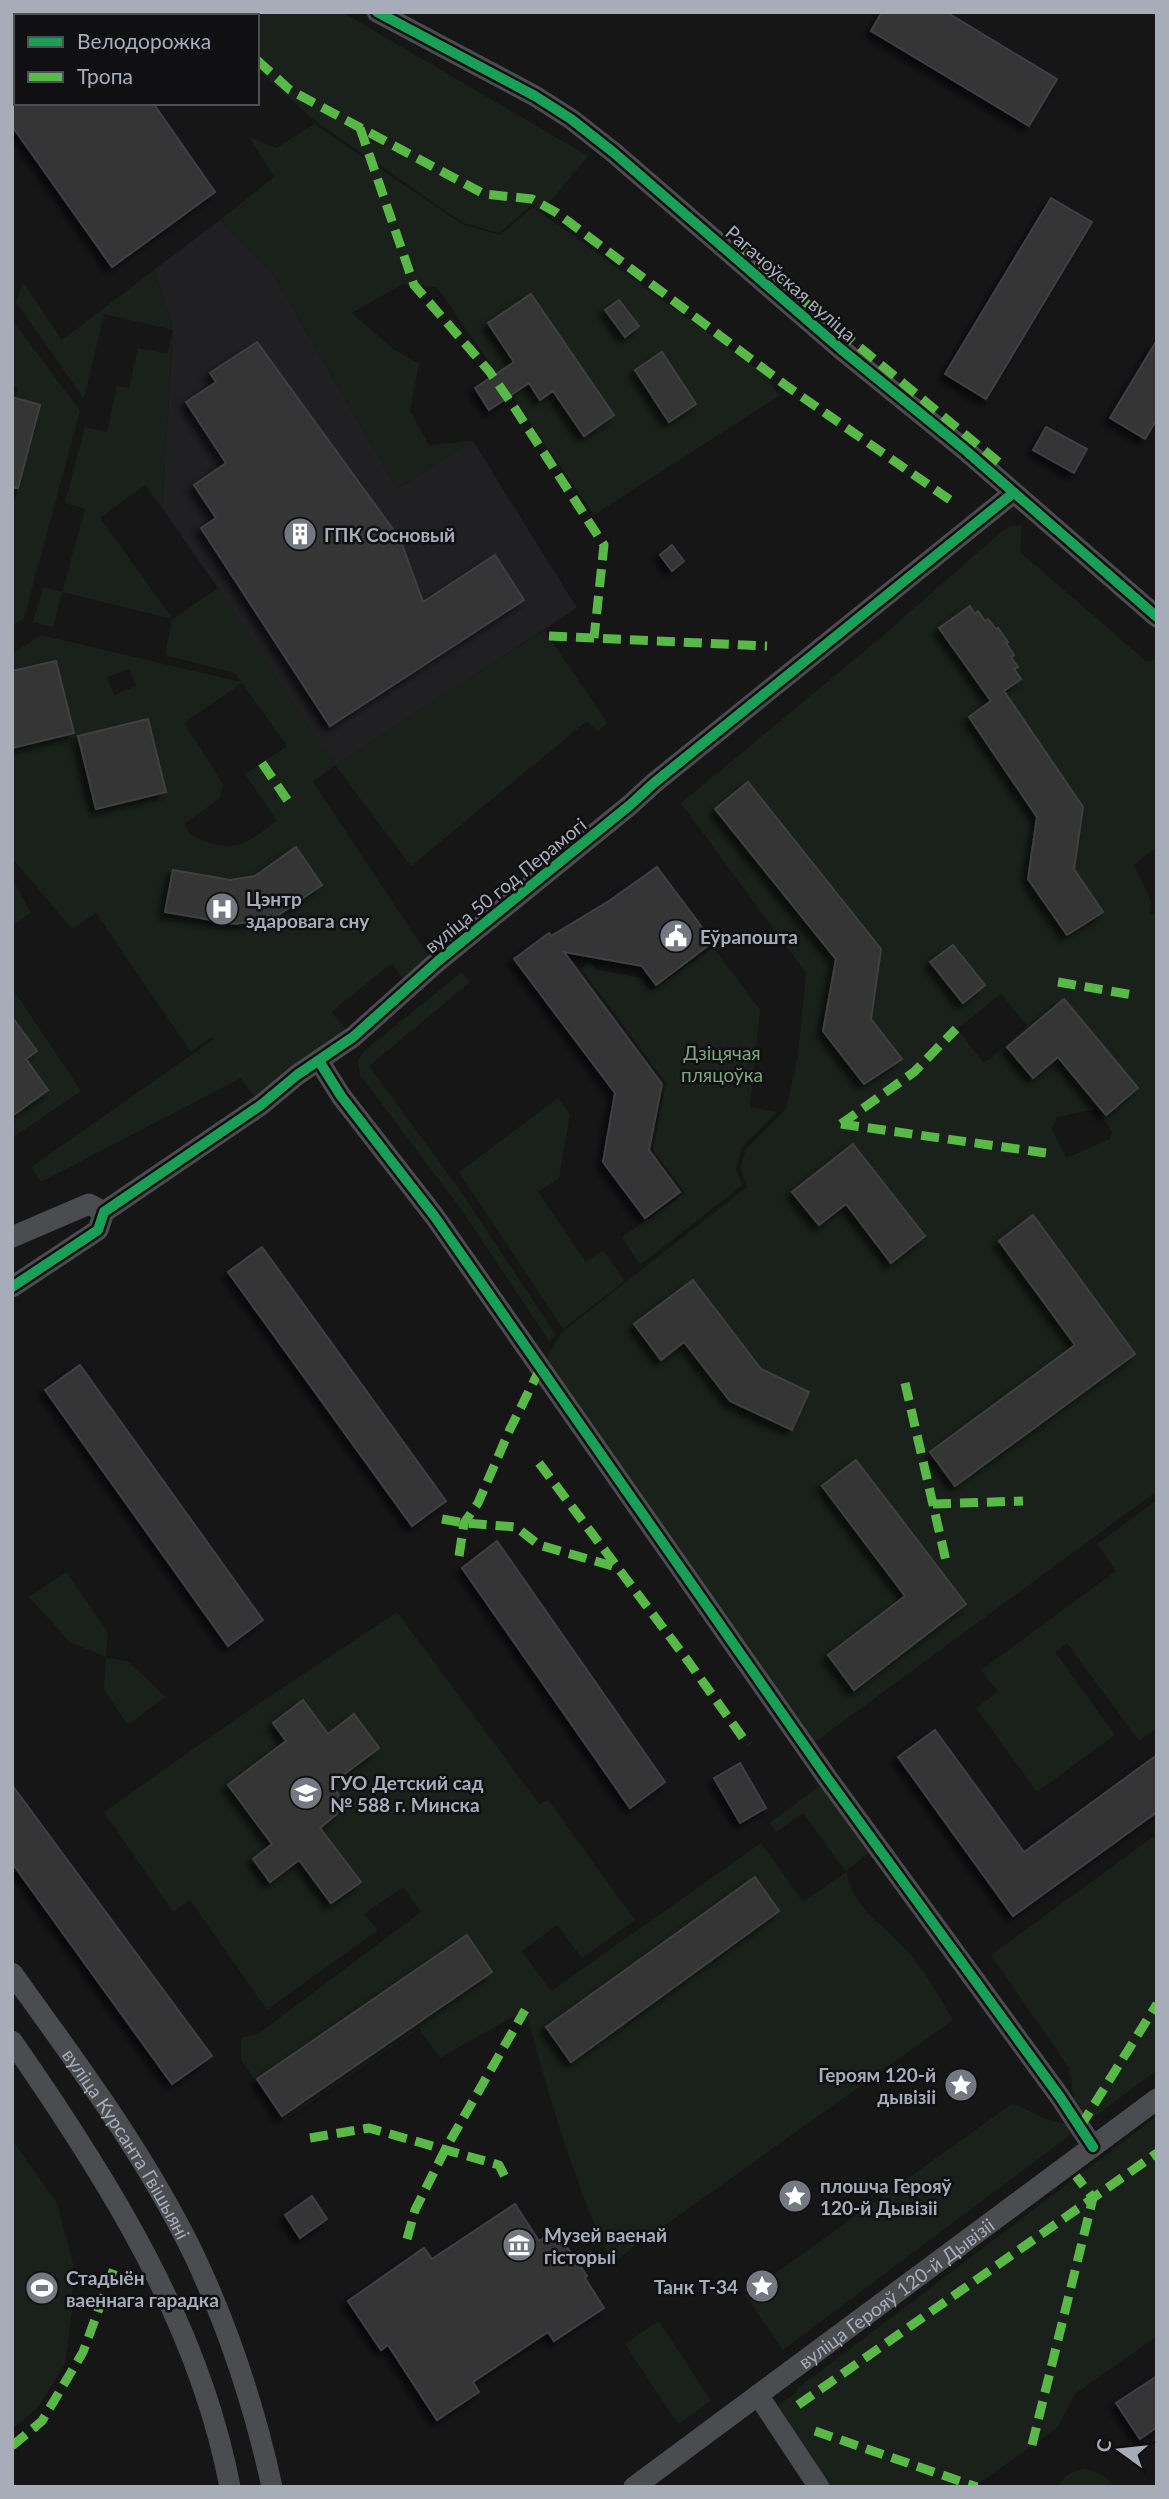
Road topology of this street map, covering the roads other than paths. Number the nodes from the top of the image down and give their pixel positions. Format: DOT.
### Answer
graph roads {
  1 [pos="377,12"];
  2 [pos="1012,494"];
  3 [pos="1157,617"];
  4 [pos="318,1061"];
  5 [pos="104,1212"];
  6 [pos="12,1237"];
  7 [pos="12,1287"];
  8 [pos="12,1973"];
  9 [pos="12,2041"];
  10 [pos="1157,2099"];
  11 [pos="1093,2147"];
  12 [pos="758,2395"];
  13 [pos="230,2487"];
  14 [pos="272,2487"];
  15 [pos="634,2487"];
  16 [pos="819,2487"];
  1 -- 2 [label="street, Рагачоўская вуліца"];
  2 -- 3 [label="street, Рагачоўская вуліца"];
  2 -- 4 [label="street, вуліца 50 год Перамогі"];
  4 -- 5 [label="street, вуліца 50 год Перамогі"];
  4 -- 11 [label="street"];
  5 -- 6 [label="street"];
  5 -- 7 [label="street, вуліца 50 год Перамогі"];
  8 -- 14 [label="street, вуліца Курсанта Гвішыяні"];
  9 -- 13 [label="street, вуліца Курсанта Гвішыяні"];
  10 -- 11 [label="street, вуліца Герояў 120-й Дывізіі"];
  11 -- 12 [label="street, вуліца Герояў 120-й Дывізіі"];
  12 -- 15 [label="street, вуліца Герояў 120-й Дывізіі"];
  12 -- 16 [label="street"];
}
